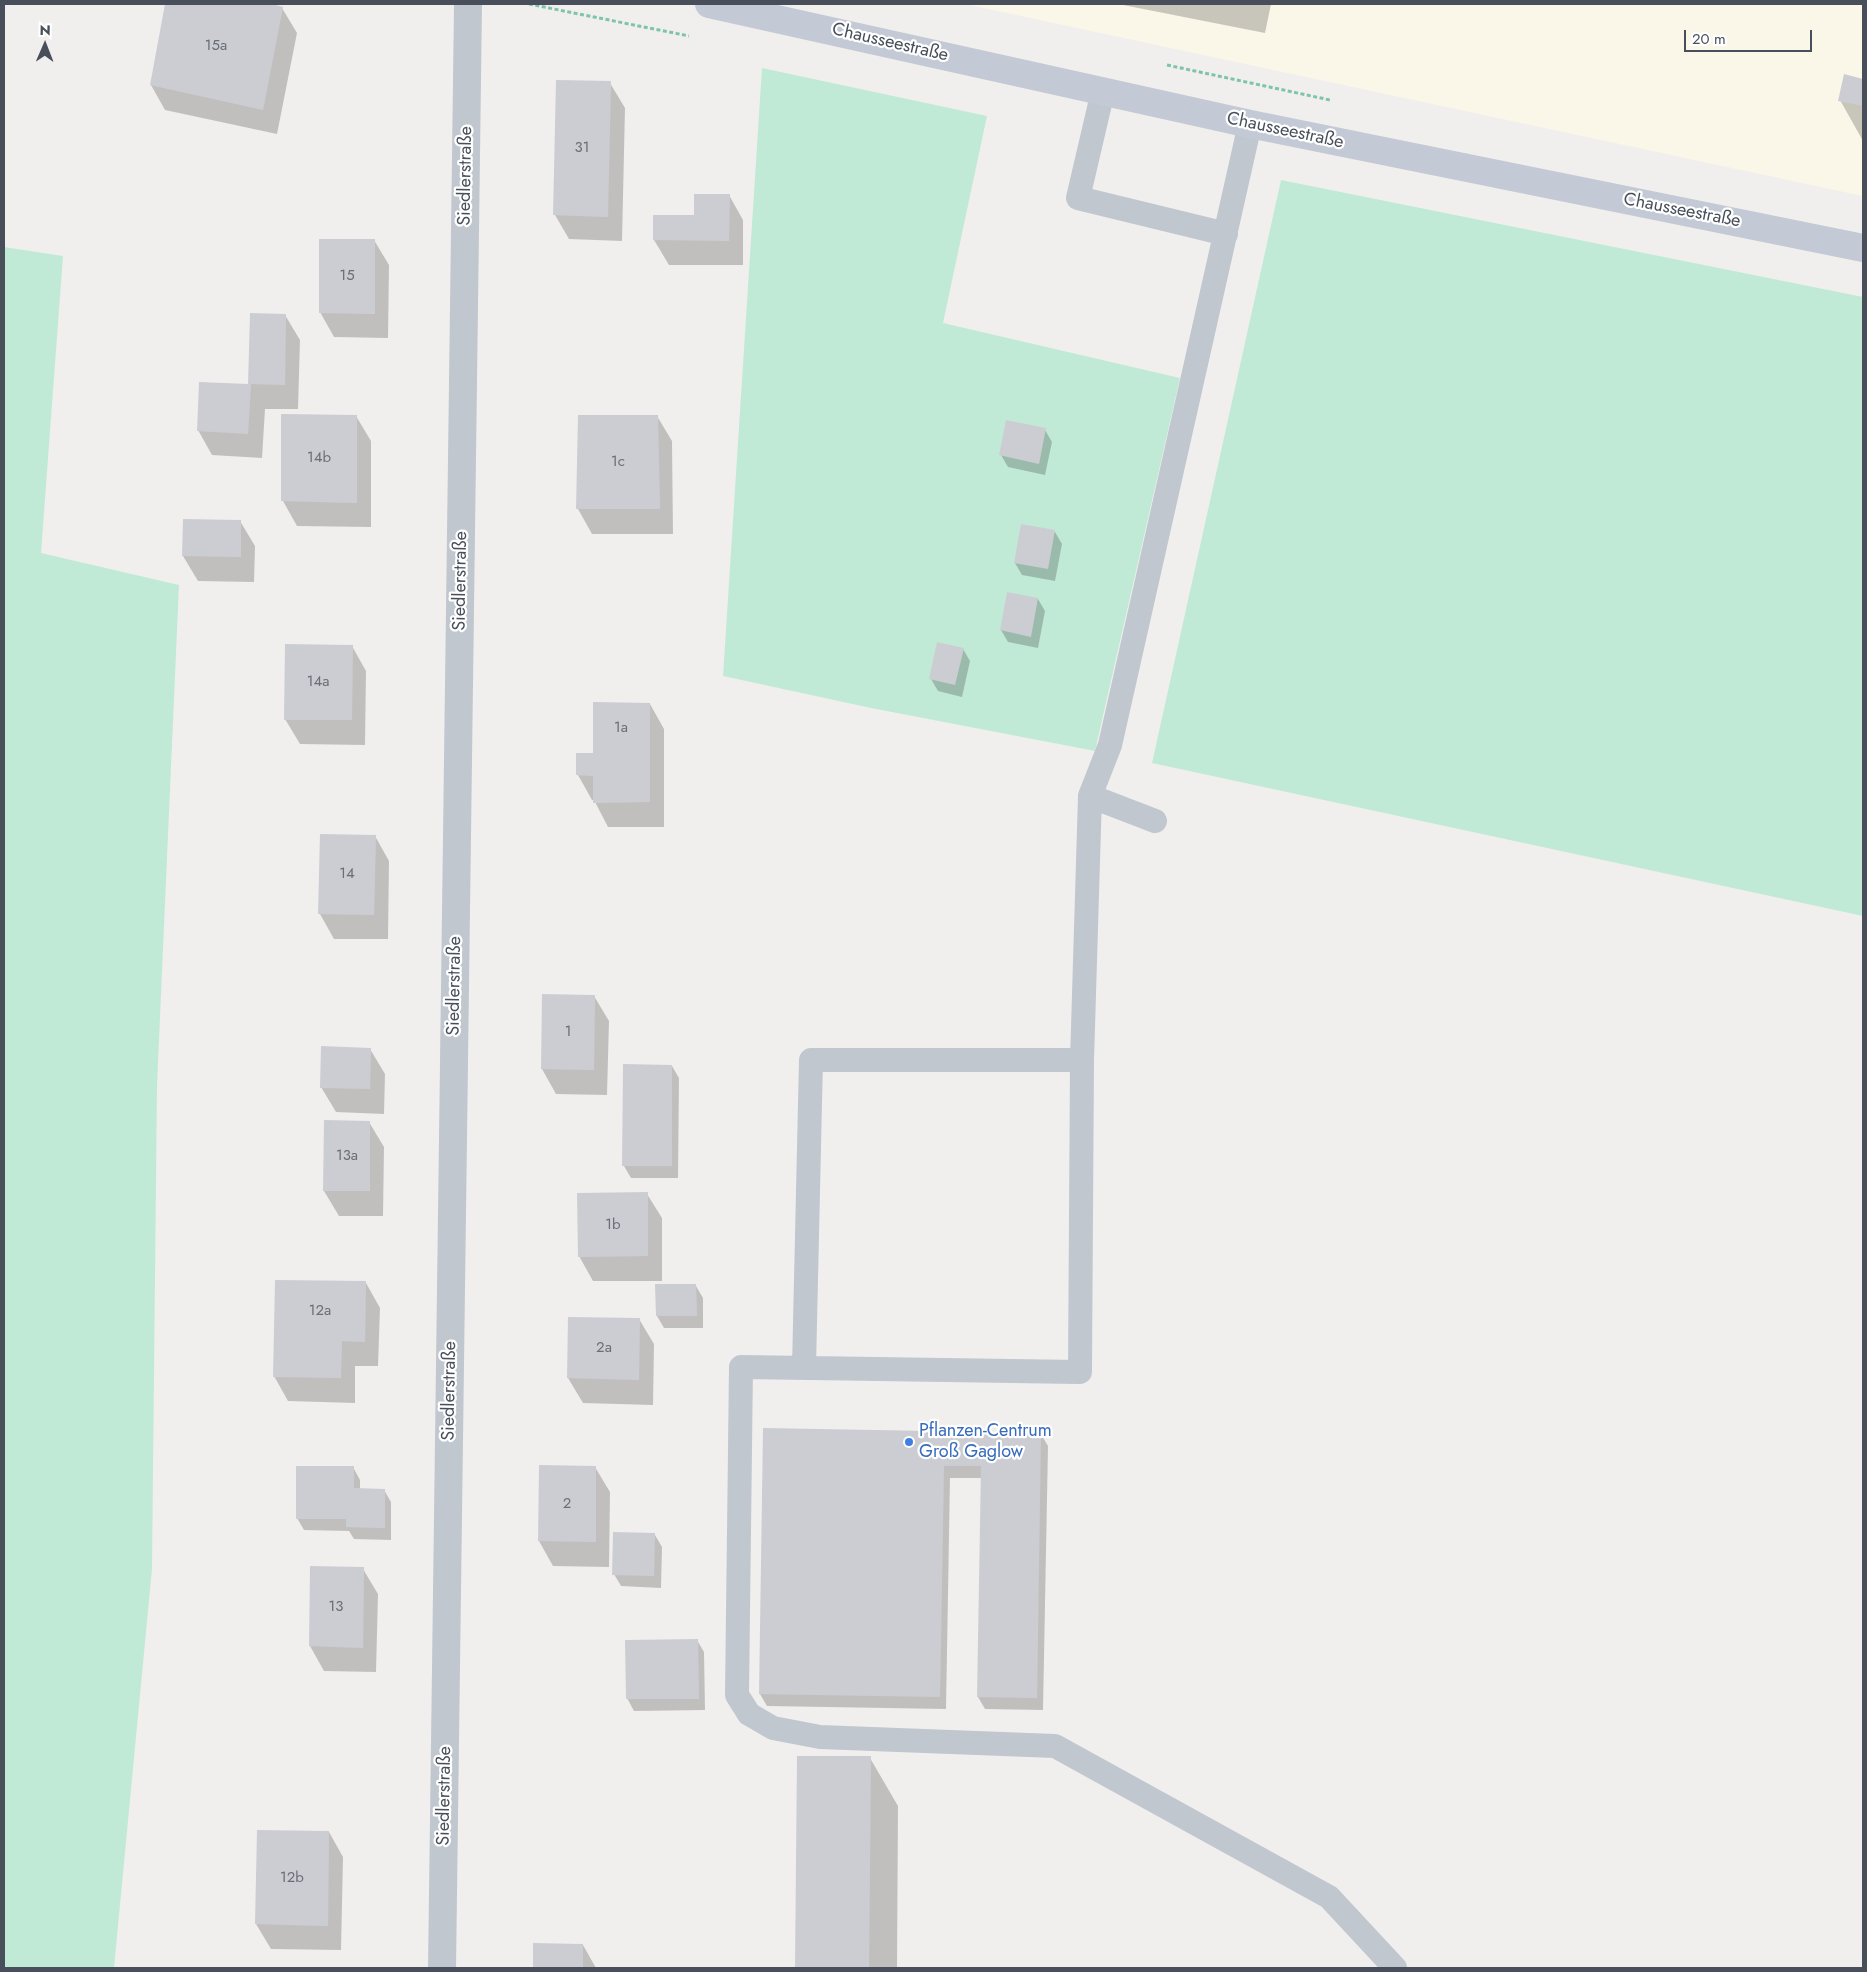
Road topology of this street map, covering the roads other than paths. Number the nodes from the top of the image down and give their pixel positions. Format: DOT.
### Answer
graph roads {
  1 [pos="468,4"];
  2 [pos="709,4"];
  3 [pos="1103,91"];
  4 [pos="1250,124"];
  5 [pos="1226,234"];
  6 [pos="1863,248"];
  7 [pos="1090,796"];
  8 [pos="1155,821"];
  9 [pos="1082,1060"];
  10 [pos="804,1367"];
  11 [pos="442,1968"];
  12 [pos="1395,1968"];
  1 -- 11 [label="street, Siedlerstraße"];
  2 -- 3 [label="main road, Chausseestraße"];
  3 -- 4 [label="main road, Chausseestraße"];
  3 -- 5 [label="lane"];
  4 -- 5 [label="lane"];
  4 -- 6 [label="main road, Chausseestraße"];
  5 -- 7 [label="lane"];
  7 -- 8 [label="lane"];
  7 -- 9 [label="lane"];
  9 -- 10 [label="lane"];
  9 -- 10 [label="lane"];
  10 -- 12 [label="lane"];
}
